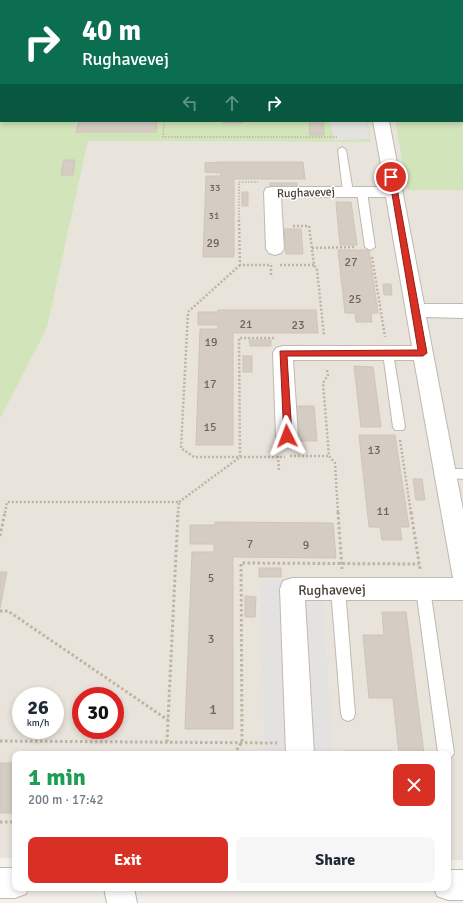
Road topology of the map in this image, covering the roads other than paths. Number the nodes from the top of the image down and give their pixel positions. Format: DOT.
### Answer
graph roads {
  1 [pos="381,122"];
  2 [pos="342,150"];
  3 [pos="355,192"];
  4 [pos="394,192"];
  5 [pos="370,247"];
  6 [pos="275,249"];
  7 [pos="415,310"];
  8 [pos="463,311"];
  9 [pos="388,353"];
  10 [pos="423,353"];
  11 [pos="399,427"];
  12 [pos="287,436"];
  13 [pos="454,474"];
  14 [pos="463,574"];
  15 [pos="423,588"];
  16 [pos="463,588"];
  17 [pos="338,589"];
  18 [pos="348,714"];
  19 [pos="299,748"];
  20 [pos="446,751"];
  21 [pos="0,883"];
  22 [pos="12,883"];
  23 [pos="451,885"];
  24 [pos="463,885"];
  25 [pos="120,891"];
  26 [pos="122,903"];
  1 -- 4 [label="street"];
  2 -- 3 [label="lane"];
  3 -- 4 [label="street, Rughavevej"];
  3 -- 5 [label="lane"];
  3 -- 6 [label="street, Rughavevej"];
  4 -- 7 [label="street"];
  7 -- 8 [label="street"];
  7 -- 10 [label="street"];
  9 -- 10 [label="street"];
  9 -- 11 [label="lane"];
  9 -- 12 [label="street"];
  10 -- 13 [label="street"];
  13 -- 14 [label="street"];
  15 -- 16 [label="street, Rughavevej"];
  15 -- 17 [label="street, Rughavevej"];
  15 -- 20 [label="lane"];
  17 -- 18 [label="lane"];
  17 -- 19 [label="street, Rughavevej"];
  21 -- 22 [label="street"];
  23 -- 24 [label="street"];
  25 -- 26 [label="street"];
}
